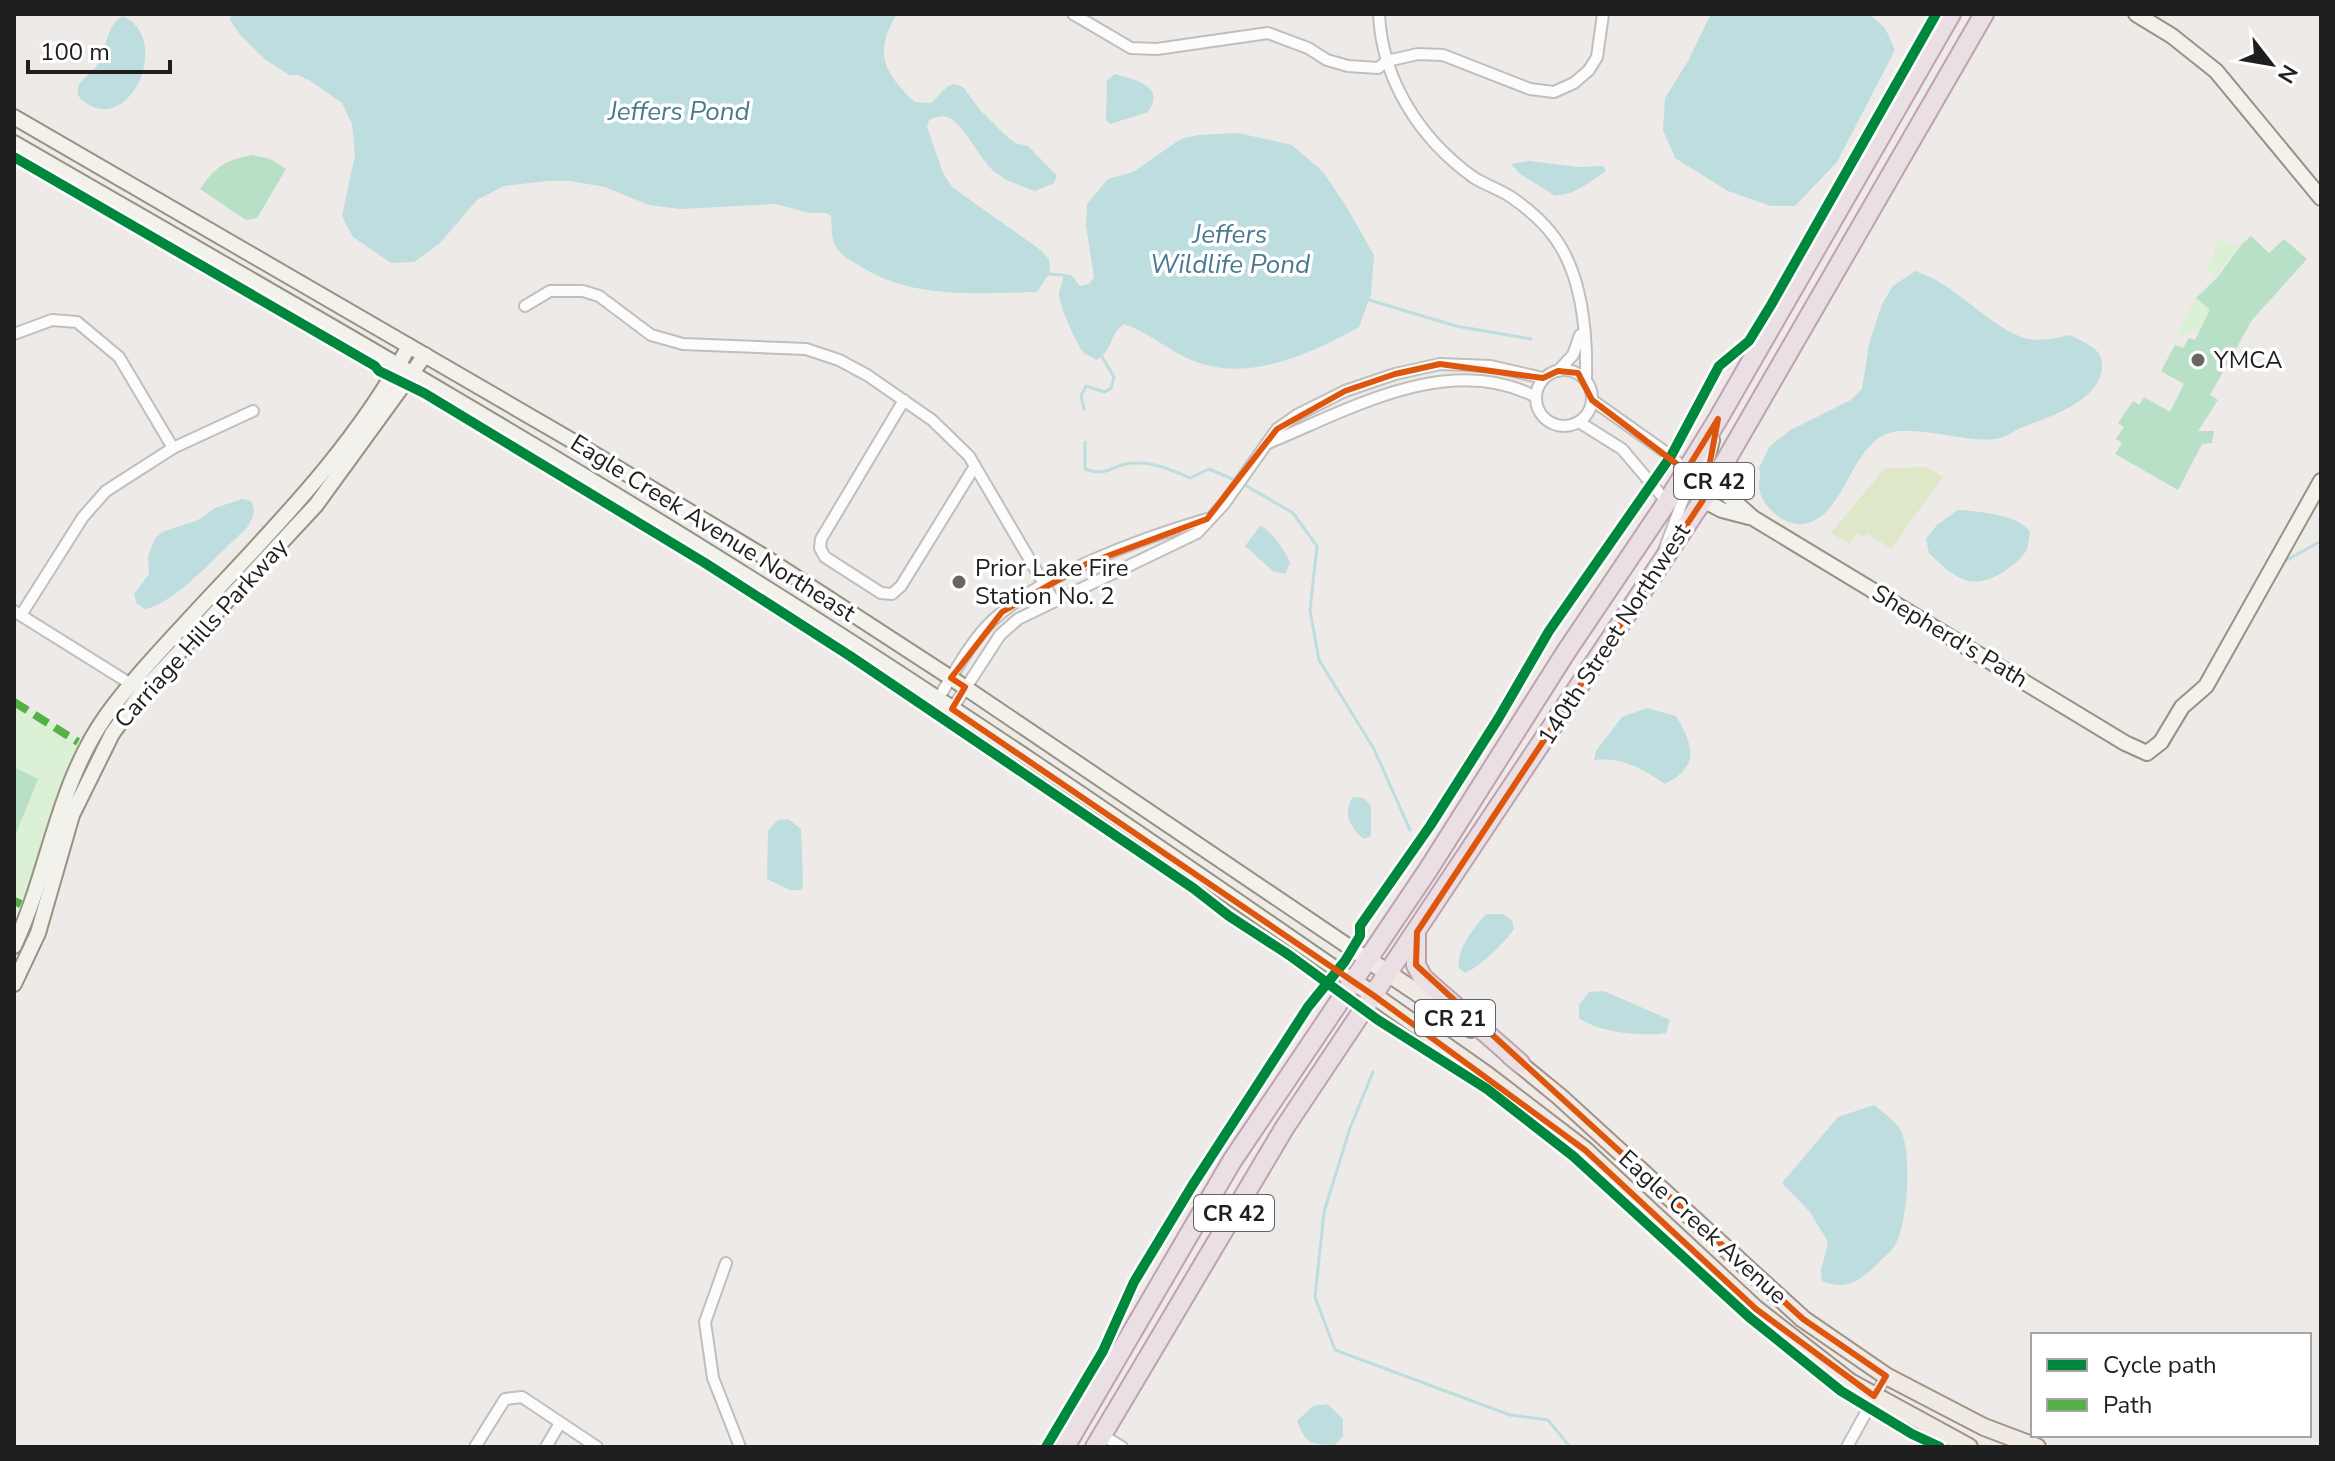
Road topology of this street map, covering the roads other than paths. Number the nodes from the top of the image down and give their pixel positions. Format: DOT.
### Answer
graph roads {
  1 [pos="1073,14"];
  2 [pos="1379,14"];
  3 [pos="1603,14"];
  4 [pos="1951,14"];
  5 [pos="1984,14"];
  6 [pos="2136,14"];
  7 [pos="1387,61"];
  8 [pos="14,117"];
  9 [pos="14,143"];
  10 [pos="2321,198"];
  11 [pos="525,306"];
  12 [pos="1582,329"];
  13 [pos="14,334"];
  14 [pos="409,346"];
  15 [pos="425,355"];
  16 [pos="398,366"];
  17 [pos="1558,371"];
  18 [pos="413,374"];
  19 [pos="1543,378"];
  20 [pos="1586,379"];
  21 [pos="1536,397"];
  22 [pos="904,400"];
  23 [pos="1592,400"];
  24 [pos="253,411"];
  25 [pos="1718,419"];
  26 [pos="1579,422"];
  27 [pos="1267,444"];
  28 [pos="173,448"];
  29 [pos="975,466"];
  30 [pos="1686,471"];
  31 [pos="1720,472"];
  32 [pos="2321,481"];
  33 [pos="1703,500"];
  34 [pos="1667,502"];
  35 [pos="1753,518"];
  36 [pos="1207,519"];
  37 [pos="1658,568"];
  38 [pos="1044,586"];
  39 [pos="1054,601"];
  40 [pos="18,613"];
  41 [pos="951,678"];
  42 [pos="965,687"];
  43 [pos="136,688"];
  44 [pos="938,699"];
  45 [pos="952,709"];
  46 [pos="1417,932"];
  47 [pos="14,946"];
  48 [pos="1367,959"];
  49 [pos="1388,974"];
  50 [pos="1352,980"];
  51 [pos="14,984"];
  52 [pos="1373,995"];
  53 [pos="1520,1063"];
  54 [pos="726,1263"];
  55 [pos="1886,1376"];
  56 [pos="1874,1396"];
  57 [pos="560,1423"];
  58 [pos="1099,1441"];
  59 [pos="475,1447"];
  60 [pos="546,1447"];
  61 [pos="597,1447"];
  62 [pos="740,1447"];
  63 [pos="1065,1447"];
  64 [pos="1122,1447"];
  65 [pos="1847,1447"];
  66 [pos="1969,1447"];
  67 [pos="2037,1447"];
  1 -- 7 [label="street"];
  2 -- 7 [label="street"];
  3 -- 7 [label="street"];
  4 -- 25 [label="highway, 140th Street Northwest / CR 42"];
  5 -- 31 [label="highway, 140th Street Northwest / CR 42"];
  6 -- 10 [label="main road"];
  7 -- 12 [label="street"];
  8 -- 14 [label="main road, Eagle Creek Avenue Northeast / CR 21"];
  9 -- 16 [label="main road, Eagle Creek Avenue Northeast / CR 21"];
  11 -- 22 [label="street"];
  12 -- 17 [label="street"];
  12 -- 20 [label="street"];
  13 -- 28 [label="street"];
  14 -- 15 [label="main road, Eagle Creek Avenue Northeast / CR 21"];
  14 -- 16 [label="main road, Carriage Hills Parkway"];
  15 -- 18 [label="main road, Carriage Hills Parkway"];
  15 -- 41 [label="main road, Eagle Creek Avenue Northeast / CR 21"];
  16 -- 18 [label="main road, Eagle Creek Avenue Northeast / CR 21"];
  16 -- 43 [label="main road, Carriage Hills Parkway"];
  17 -- 19 [label="street"];
  17 -- 20 [label="street"];
  18 -- 43 [label="main road, Carriage Hills Parkway"];
  18 -- 44 [label="main road, Eagle Creek Avenue Northeast / CR 21"];
  19 -- 21 [label="street"];
  19 -- 27 [label="street"];
  20 -- 23 [label="street"];
  21 -- 26 [label="street"];
  21 -- 27 [label="street"];
  22 -- 29 [label="street"];
  22 -- 29 [label="street"];
  23 -- 26 [label="street"];
  23 -- 30 [label="street"];
  24 -- 28 [label="street"];
  25 -- 30 [label="highway, 140th Street Northwest / CR 42"];
  25 -- 33 [label="main road"];
  26 -- 34 [label="street"];
  27 -- 36 [label="street"];
  28 -- 40 [label="street"];
  29 -- 38 [label="street"];
  30 -- 34 [label="highway, 140th Street Northwest / CR 42"];
  30 -- 37 [label="street"];
  31 -- 33 [label="highway, 140th Street Northwest / CR 42"];
  31 -- 35 [label="main road, Shepherd's Path"];
  32 -- 35 [label="main road, Shepherd's Path"];
  33 -- 35 [label="main road, Shepherd's Path"];
  33 -- 37 [label="highway, 140th Street Northwest / CR 42"];
  34 -- 48 [label="highway, 140th Street Northwest / CR 42"];
  36 -- 38 [label="street"];
  36 -- 39 [label="street"];
  37 -- 46 [label="highway, 140th Street Northwest / CR 42"];
  38 -- 39 [label="street"];
  38 -- 41 [label="street"];
  39 -- 42 [label="street"];
  40 -- 43 [label="street"];
  41 -- 42 [label="main road, Eagle Creek Avenue Northeast / CR 21"];
  41 -- 44 [label="street"];
  42 -- 45 [label="street"];
  42 -- 48 [label="main road, Eagle Creek Avenue Northeast / CR 21"];
  43 -- 47 [label="main road, Carriage Hills Parkway"];
  43 -- 51 [label="main road, Carriage Hills Parkway"];
  44 -- 45 [label="main road, Eagle Creek Avenue Northeast / CR 21"];
  45 -- 50 [label="main road, Eagle Creek Avenue Northeast / CR 21"];
  46 -- 49 [label="highway, 140th Street Northwest / CR 42"];
  46 -- 53 [label="highway"];
  48 -- 49 [label="main road, Eagle Creek Avenue Northeast / CR 21"];
  48 -- 50 [label="highway, 140th Street Northwest / CR 42"];
  49 -- 52 [label="highway, 140th Street Northwest / CR 42"];
  49 -- 53 [label="main road, Eagle Creek Avenue / CR 21"];
  50 -- 52 [label="main road, Eagle Creek Avenue Northeast / CR 21"];
  50 -- 63 [label="highway, CR 42"];
  52 -- 56 [label="main road, Eagle Creek Avenue / CR 21"];
  52 -- 58 [label="highway, CR 42"];
  53 -- 55 [label="main road, Eagle Creek Avenue / CR 21"];
  54 -- 62 [label="street"];
  55 -- 56 [label="street"];
  55 -- 67 [label="main road, Eagle Creek Avenue / CR 21"];
  56 -- 65 [label="street"];
  56 -- 66 [label="main road, Eagle Creek Avenue / CR 21"];
  57 -- 59 [label="street"];
  57 -- 60 [label="street"];
  57 -- 61 [label="street"];
  58 -- 64 [label="street"];
}
